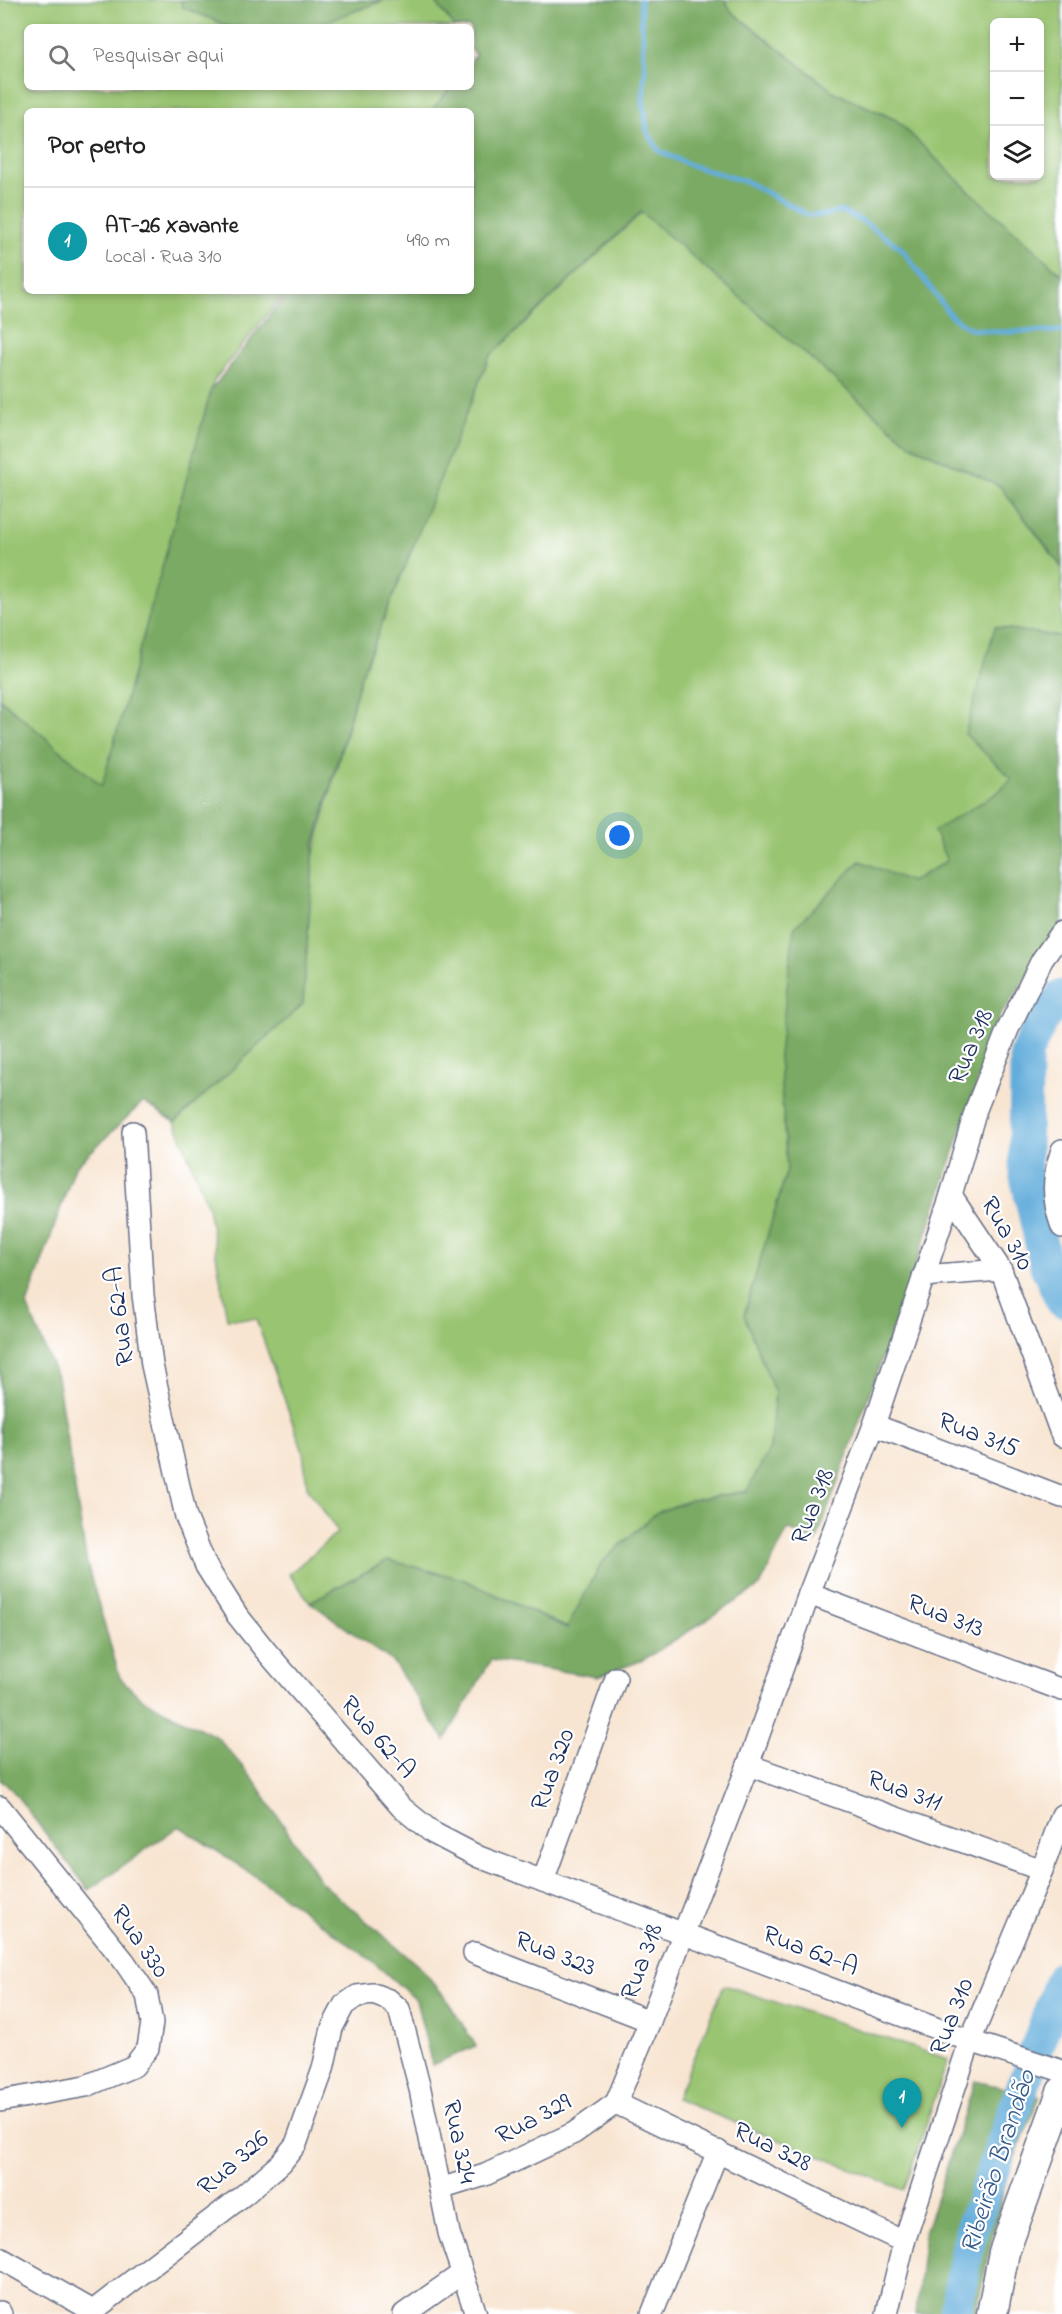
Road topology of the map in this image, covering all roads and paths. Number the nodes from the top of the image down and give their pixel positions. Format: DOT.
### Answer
graph roads {
  1 [pos="1062,932"];
  2 [pos="133,1132"];
  3 [pos="1062,1150"];
  4 [pos="951,1194"];
  5 [pos="1059,1217"];
  6 [pos="1001,1270"];
  7 [pos="923,1276"];
  8 [pos="874,1425"];
  9 [pos="1062,1437"];
  10 [pos="1062,1497"];
  11 [pos="809,1594"];
  12 [pos="616,1678"];
  13 [pos="1062,1690"];
  14 [pos="748,1765"];
  15 [pos="0,1807"];
  16 [pos="1062,1815"];
  17 [pos="1042,1870"];
  18 [pos="543,1881"];
  19 [pos="683,1933"];
  20 [pos="474,1953"];
  21 [pos="373,1994"];
  22 [pos="650,2021"];
  23 [pos="970,2041"];
  24 [pos="1055,2069"];
  25 [pos="1062,2092"];
  26 [pos="0,2101"];
  27 [pos="616,2103"];
  28 [pos="718,2151"];
  29 [pos="440,2189"];
  30 [pos="904,2242"];
  31 [pos="0,2258"];
  32 [pos="461,2274"];
  33 [pos="94,2312"];
  34 [pos="404,2314"];
  35 [pos="476,2314"];
  36 [pos="652,2314"];
  37 [pos="887,2314"];
  38 [pos="992,2314"];
  1 -- 4 [label="street, Rua 318"];
  2 -- 18 [label="street, Rua 62-A"];
  3 -- 5 [label="street"];
  4 -- 6 [label="street, Rua 310"];
  4 -- 7 [label="street, Rua 318"];
  6 -- 7 [label="street"];
  6 -- 9 [label="street, Rua 310"];
  7 -- 8 [label="street, Rua 318"];
  8 -- 10 [label="street, Rua 315"];
  8 -- 11 [label="street, Rua 318"];
  11 -- 13 [label="street, Rua 313"];
  11 -- 14 [label="street, Rua 318"];
  12 -- 18 [label="street, Rua 320"];
  14 -- 17 [label="street, Rua 311"];
  14 -- 19 [label="street, Rua 318"];
  15 -- 26 [label="street, Rua 330"];
  16 -- 17 [label="street, Rua 310"];
  17 -- 23 [label="street, Rua 310"];
  18 -- 19 [label="street, Rua 62-A"];
  19 -- 22 [label="street, Rua 318"];
  19 -- 23 [label="street, Rua 62-A"];
  20 -- 22 [label="street, Rua 323"];
  21 -- 29 [label="street, Rua 324"];
  21 -- 33 [label="street, Rua 326"];
  22 -- 27 [label="street, Rua 318"];
  23 -- 24 [label="street, Rua 62-A"];
  23 -- 30 [label="street, Rua 310"];
  25 -- 38 [label="street"];
  27 -- 28 [label="street, Rua 328"];
  27 -- 29 [label="street, Rua 329"];
  28 -- 30 [label="street, Rua 328"];
  28 -- 36 [label="street"];
  29 -- 32 [label="street, Rua 324"];
  30 -- 37 [label="street, Rua 310"];
  31 -- 33 [label="street"];
  32 -- 34 [label="street"];
  32 -- 35 [label="street, Rua 324"];
}
